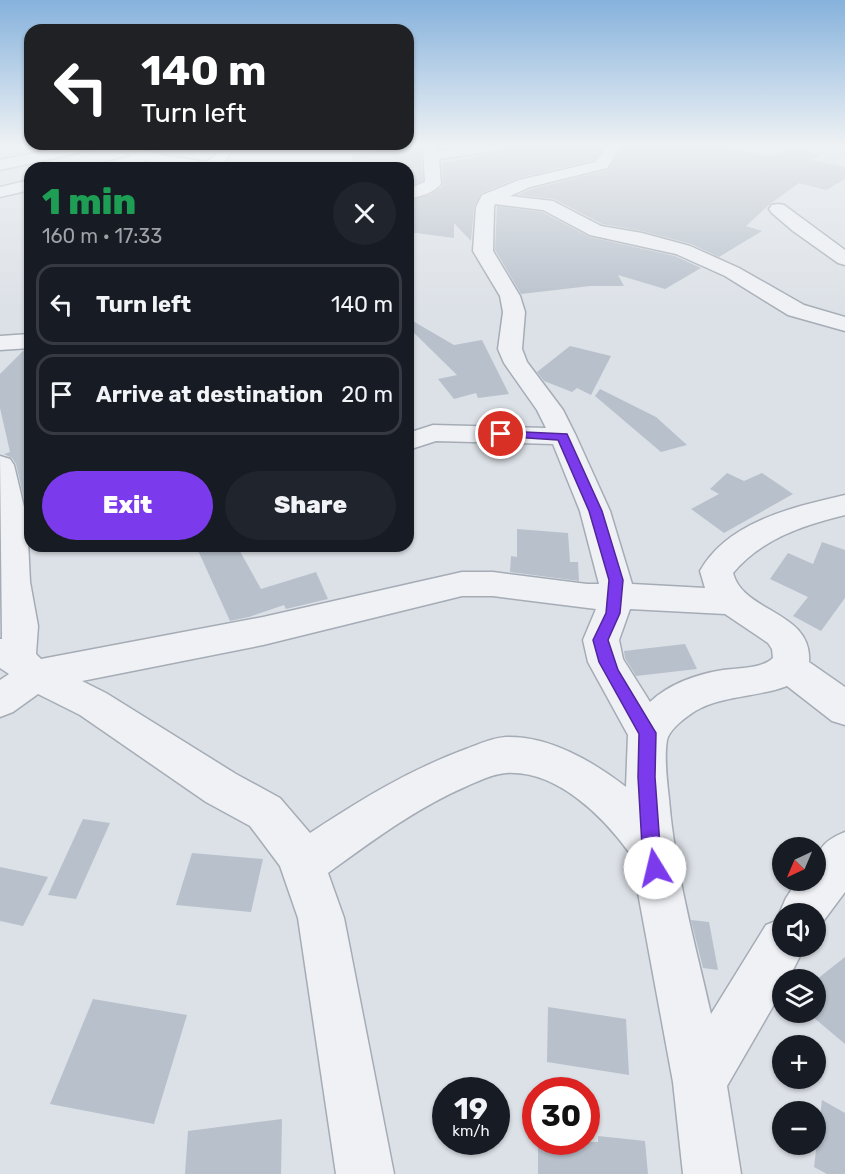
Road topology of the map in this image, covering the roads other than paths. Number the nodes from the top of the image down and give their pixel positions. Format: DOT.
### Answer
graph roads {
  1 [pos="487,201"];
  2 [pos="523,201"];
  3 [pos="778,209"];
  4 [pos="845,259"];
  5 [pos="845,324"];
  6 [pos="24,341"];
  7 [pos="0,343"];
  8 [pos="563,436"];
  9 [pos="414,440"];
  10 [pos="0,465"];
  11 [pos="842,508"];
  12 [pos="615,596"];
  13 [pos="731,602"];
  14 [pos="17,663"];
  15 [pos="788,667"];
  16 [pos="0,701"];
  17 [pos="845,709"];
  18 [pos="648,733"];
  19 [pos="651,846"];
  20 [pos="845,854"];
  21 [pos="302,866"];
  22 [pos="810,903"];
  23 [pos="774,957"];
  24 [pos="700,1082"];
  25 [pos="364,1174"];
  26 [pos="712,1174"];
  1 -- 8 [label="street"];
  2 -- 5 [label="street"];
  3 -- 4 [label="street"];
  6 -- 7 [label="street"];
  8 -- 9 [label="street"];
  8 -- 12 [label="street"];
  10 -- 14 [label="street"];
  11 -- 13 [label="street"];
  12 -- 13 [label="street"];
  12 -- 14 [label="street"];
  12 -- 18 [label="street"];
  13 -- 15 [label="street"];
  14 -- 16 [label="street"];
  14 -- 21 [label="street"];
  15 -- 17 [label="street"];
  15 -- 18 [label="street"];
  18 -- 19 [label="street"];
  19 -- 21 [label="street"];
  19 -- 24 [label="street"];
  20 -- 22 [label="street"];
  21 -- 25 [label="street"];
  23 -- 24 [label="street"];
  24 -- 26 [label="street"];
}
